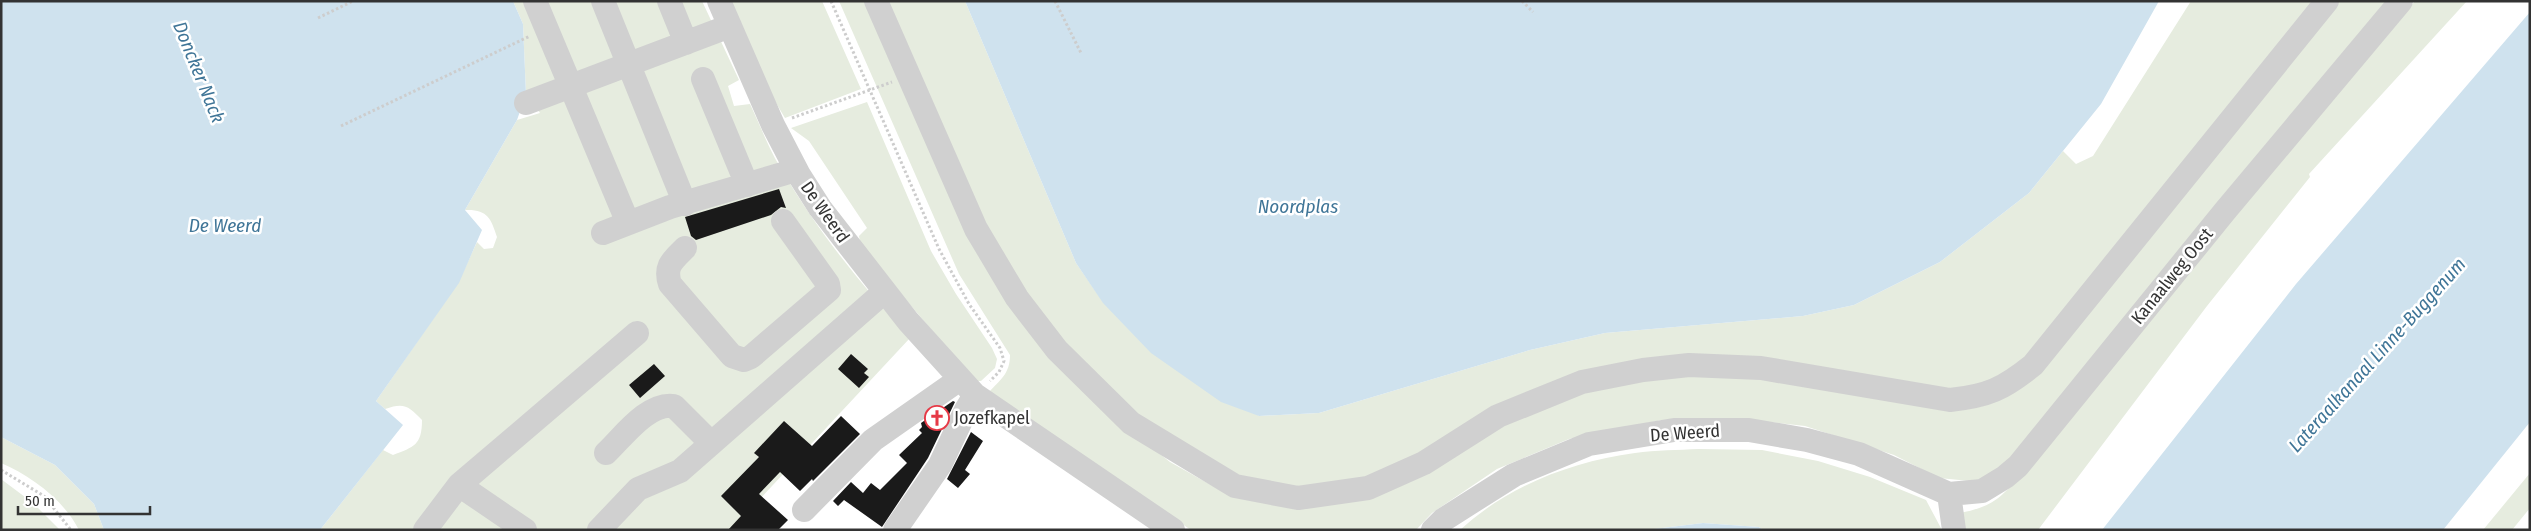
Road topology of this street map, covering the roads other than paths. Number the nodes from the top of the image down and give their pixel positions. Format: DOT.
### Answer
graph roads {
  1 [pos="535,1"];
  2 [pos="603,1"];
  3 [pos="669,1"];
  4 [pos="720,1"];
  5 [pos="876,1"];
  6 [pos="2327,1"];
  7 [pos="2401,1"];
  8 [pos="730,26"];
  9 [pos="686,43"];
  10 [pos="629,64"];
  11 [pos="703,79"];
  12 [pos="571,86"];
  13 [pos="526,103"];
  14 [pos="796,170"];
  15 [pos="747,185"];
  16 [pos="685,204"];
  17 [pos="784,221"];
  18 [pos="628,223"];
  19 [pos="603,233"];
  20 [pos="685,248"];
  21 [pos="884,292"];
  22 [pos="637,333"];
  23 [pos="967,387"];
  24 [pos="711,444"];
  25 [pos="606,453"];
  26 [pos="459,485"];
  27 [pos="1949,494"];
  28 [pos="804,510"];
  29 [pos="519,528"];
  30 [pos="425,530"];
  31 [pos="599,530"];
  32 [pos="895,530"];
  33 [pos="1173,530"];
  34 [pos="1433,530"];
  35 [pos="1954,530"];
  1 -- 12 [label="street"];
  2 -- 10 [label="street"];
  3 -- 9 [label="street"];
  4 -- 8 [label="street, De Weerd"];
  5 -- 6 [label="street"];
  7 -- 27 [label="street, Kanaalweg Oost"];
  8 -- 9 [label="street"];
  8 -- 14 [label="street, De Weerd"];
  9 -- 10 [label="street"];
  10 -- 12 [label="street"];
  10 -- 16 [label="street"];
  11 -- 15 [label="street"];
  12 -- 13 [label="street"];
  12 -- 18 [label="street"];
  14 -- 15 [label="street"];
  14 -- 21 [label="street, De Weerd"];
  15 -- 16 [label="street"];
  16 -- 18 [label="street"];
  17 -- 20 [label="street"];
  18 -- 19 [label="street"];
  21 -- 23 [label="street, De Weerd"];
  21 -- 24 [label="street"];
  22 -- 26 [label="street"];
  23 -- 28 [label="street"];
  23 -- 32 [label="street"];
  23 -- 33 [label="street, De Weerd"];
  24 -- 25 [label="street"];
  24 -- 31 [label="street"];
  26 -- 29 [label="street"];
  26 -- 30 [label="street"];
  27 -- 34 [label="street, De Weerd"];
  27 -- 35 [label="street"];
}
